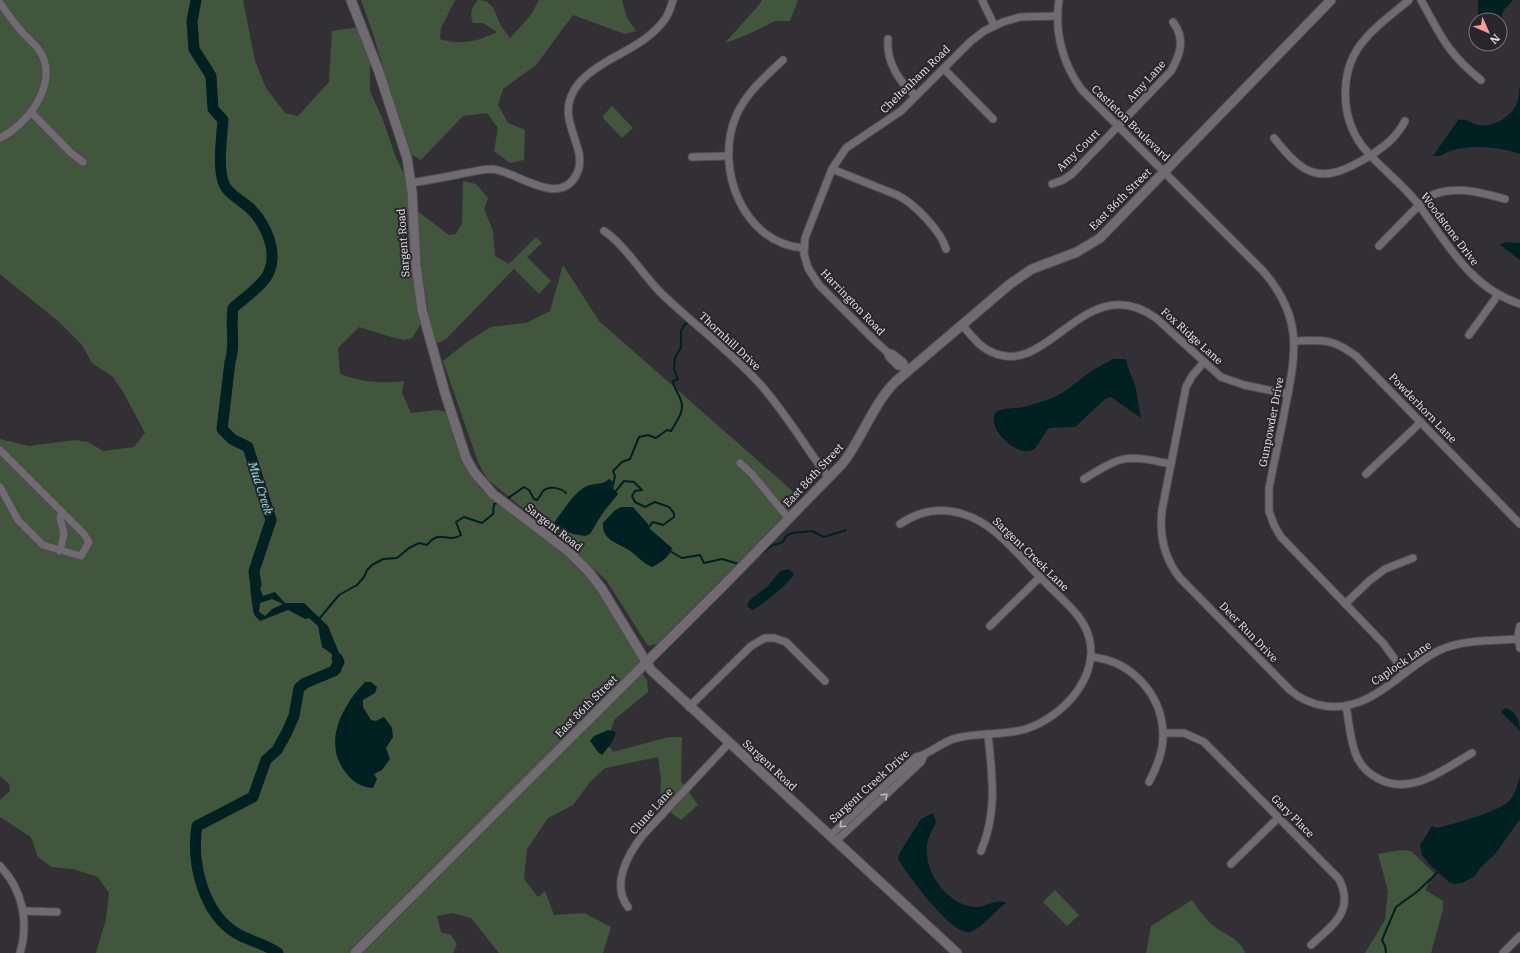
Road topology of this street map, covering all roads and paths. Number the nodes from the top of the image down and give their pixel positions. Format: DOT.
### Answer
graph roads {
  1 [pos="351,0"];
  2 [pos="673,0"];
  3 [pos="982,0"];
  4 [pos="1059,0"];
  5 [pos="1331,0"];
  6 [pos="1409,0"];
  7 [pos="1422,0"];
  8 [pos="0,3"];
  9 [pos="1058,16"];
  10 [pos="1173,22"];
  11 [pos="994,25"];
  12 [pos="888,39"];
  13 [pos="783,60"];
  14 [pos="944,69"];
  15 [pos="1481,80"];
  16 [pos="916,96"];
  17 [pos="31,112"];
  18 [pos="993,119"];
  19 [pos="1405,121"];
  20 [pos="1118,127"];
  21 [pos="0,138"];
  22 [pos="1274,138"];
  23 [pos="1371,155"];
  24 [pos="728,156"];
  25 [pos="692,157"];
  26 [pos="83,162"];
  27 [pos="832,169"];
  28 [pos="1165,171"];
  29 [pos="411,183"];
  30 [pos="1052,184"];
  31 [pos="1505,199"];
  32 [pos="1419,205"];
  33 [pos="604,231"];
  34 [pos="1379,246"];
  35 [pos="804,248"];
  36 [pos="946,249"];
  37 [pos="1498,295"];
  38 [pos="1520,304"];
  39 [pos="962,326"];
  40 [pos="1469,335"];
  41 [pos="1294,341"];
  42 [pos="1204,362"];
  43 [pos="906,369"];
  44 [pos="1288,394"];
  45 [pos="1421,422"];
  46 [pos="0,450"];
  47 [pos="740,463"];
  48 [pos="1171,464"];
  49 [pos="1366,474"];
  50 [pos="829,478"];
  51 [pos="1084,479"];
  52 [pos="0,487"];
  53 [pos="62,513"];
  54 [pos="788,519"];
  55 [pos="900,524"];
  56 [pos="1520,524"];
  57 [pos="60,551"];
  58 [pos="1413,558"];
  59 [pos="1040,577"];
  60 [pos="1345,604"];
  61 [pos="990,626"];
  62 [pos="1520,626"];
  63 [pos="1518,639"];
  64 [pos="1520,648"];
  65 [pos="1091,657"];
  66 [pos="646,662"];
  67 [pos="1405,673"];
  68 [pos="825,681"];
  69 [pos="1346,706"];
  70 [pos="689,707"];
  71 [pos="1163,733"];
  72 [pos="988,734"];
  73 [pos="729,742"];
  74 [pos="1472,753"];
  75 [pos="1149,782"];
  76 [pos="1278,818"];
  77 [pos="833,839"];
  78 [pos="981,850"];
  79 [pos="1231,864"];
  80 [pos="0,866"];
  81 [pos="628,907"];
  82 [pos="24,911"];
  83 [pos="57,912"];
  84 [pos="1520,936"];
  85 [pos="1311,944"];
  86 [pos="20,953"];
  87 [pos="355,953"];
  88 [pos="957,953"];
  89 [pos="1503,953"];
  1 -- 29 [label="street, Sargent Road"];
  2 -- 29 [label="street"];
  3 -- 11 [label="street"];
  4 -- 9 [label="street, Castleton Boulevard"];
  5 -- 28 [label="street, East 86th Street"];
  6 -- 23 [label="street, Woodstone Drive"];
  7 -- 15 [label="street"];
  8 -- 17 [label="street"];
  9 -- 11 [label="street, Cheltenham Road"];
  9 -- 20 [label="street, Castleton Boulevard"];
  10 -- 20 [label="street, Amy Lane"];
  11 -- 14 [label="street, Cheltenham Road"];
  12 -- 16 [label="street"];
  13 -- 24 [label="street"];
  14 -- 16 [label="street, Cheltenham Road"];
  14 -- 18 [label="street"];
  16 -- 27 [label="street, Cheltenham Road"];
  17 -- 21 [label="street"];
  17 -- 26 [label="street"];
  19 -- 23 [label="street"];
  20 -- 28 [label="street, Castleton Boulevard"];
  20 -- 30 [label="street, Amy Court"];
  22 -- 23 [label="street"];
  23 -- 32 [label="street, Woodstone Drive"];
  24 -- 25 [label="street"];
  24 -- 35 [label="street"];
  27 -- 35 [label="street, Cheltenham Road"];
  27 -- 36 [label="street"];
  28 -- 39 [label="street, East 86th Street"];
  28 -- 41 [label="street, Gunpowder Drive"];
  29 -- 66 [label="street, Sargent Road"];
  31 -- 32 [label="street"];
  32 -- 34 [label="street"];
  32 -- 37 [label="street, Woodstone Drive"];
  33 -- 50 [label="street, Thornhill Drive"];
  35 -- 43 [label="street, Harrington Road"];
  37 -- 38 [label="street, Woodstone Drive"];
  37 -- 40 [label="street"];
  39 -- 42 [label="street, Fox Ridge Lane"];
  39 -- 43 [label="street, East 86th Street"];
  41 -- 44 [label="street, Gunpowder Drive"];
  41 -- 45 [label="street, Powderhorn Lane"];
  42 -- 44 [label="street, Fox Ridge Lane"];
  42 -- 48 [label="street, Deer Run Drive"];
  43 -- 50 [label="street, East 86th Street"];
  44 -- 60 [label="street, Gunpowder Drive"];
  45 -- 49 [label="street"];
  45 -- 56 [label="street, Powderhorn Lane"];
  46 -- 53 [label="street"];
  47 -- 54 [label="street"];
  48 -- 51 [label="street"];
  48 -- 69 [label="street, Deer Run Drive"];
  50 -- 54 [label="street, East 86th Street"];
  52 -- 57 [label="street"];
  53 -- 57 [label="street"];
  53 -- 57 [label="street"];
  54 -- 66 [label="street, East 86th Street"];
  55 -- 59 [label="street, Sargent Creek Lane"];
  58 -- 60 [label="street"];
  59 -- 61 [label="street"];
  59 -- 65 [label="street, Sargent Creek Lane"];
  60 -- 67 [label="street, Gunpowder Drive"];
  62 -- 63 [label="street"];
  63 -- 64 [label="street"];
  63 -- 67 [label="street, Caplock Lane"];
  65 -- 71 [label="street"];
  65 -- 72 [label="street, Sargent Creek Drive"];
  66 -- 70 [label="street, Sargent Road"];
  66 -- 87 [label="street, East 86th Street"];
  67 -- 69 [label="street, Caplock Lane"];
  68 -- 70 [label="street"];
  69 -- 74 [label="street"];
  70 -- 73 [label="street, Sargent Road"];
  71 -- 75 [label="street"];
  71 -- 76 [label="street, Gary Place"];
  72 -- 77 [label="street, Sargent Creek Drive"];
  72 -- 78 [label="street"];
  73 -- 77 [label="street, Sargent Road"];
  73 -- 81 [label="street, Clune Lane"];
  76 -- 79 [label="street"];
  76 -- 85 [label="street, Gary Place"];
  77 -- 88 [label="street, Sargent Road"];
  80 -- 82 [label="street"];
  82 -- 83 [label="street"];
  82 -- 86 [label="street"];
  84 -- 89 [label="street"];
}
